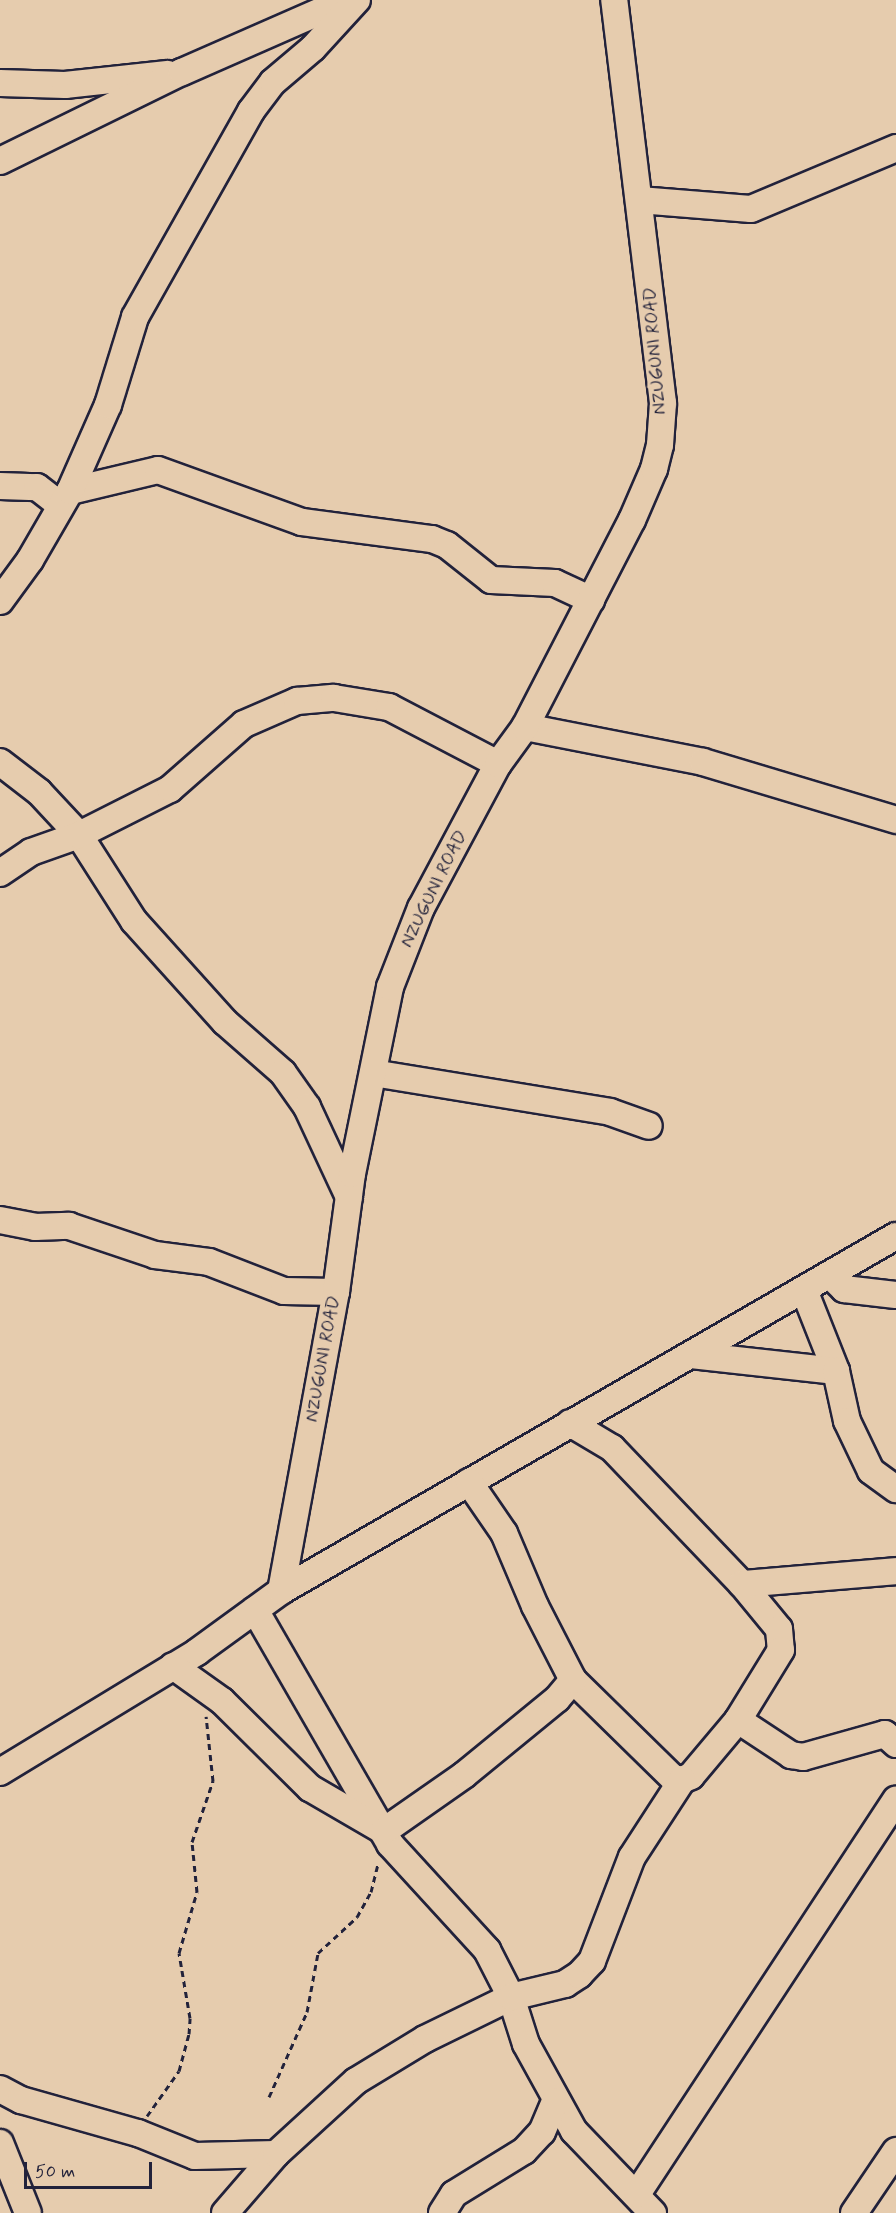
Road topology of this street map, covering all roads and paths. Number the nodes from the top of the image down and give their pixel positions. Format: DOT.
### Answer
graph roads {
  1 [pos="346,0"];
  2 [pos="357,0"];
  3 [pos="614,0"];
  4 [pos="182,72"];
  5 [pos="0,83"];
  6 [pos="896,148"];
  7 [pos="0,161"];
  8 [pos="639,200"];
  9 [pos="0,486"];
  10 [pos="65,498"];
  11 [pos="591,600"];
  12 [pos="0,601"];
  13 [pos="525,728"];
  14 [pos="0,762"];
  15 [pos="498,764"];
  16 [pos="896,820"];
  17 [pos="79,836"];
  18 [pos="0,873"];
  19 [pos="373,1072"];
  20 [pos="649,1126"];
  21 [pos="349,1197"];
  22 [pos="0,1220"];
  23 [pos="896,1236"];
  24 [pos="830,1275"];
  25 [pos="804,1290"];
  26 [pos="336,1292"];
  27 [pos="896,1295"];
  28 [pos="691,1355"];
  29 [pos="836,1371"];
  30 [pos="570,1423"];
  31 [pos="469,1482"];
  32 [pos="896,1489"];
  33 [pos="896,1571"];
  34 [pos="742,1584"];
  35 [pos="281,1591"];
  36 [pos="255,1610"];
  37 [pos="173,1666"];
  38 [pos="573,1680"];
  39 [pos="203,1688"];
  40 [pos="738,1720"];
  41 [pos="892,1736"];
  42 [pos="0,1772"];
  43 [pos="682,1780"];
  44 [pos="896,1800"];
  45 [pos="384,1831"];
  46 [pos="512,1997"];
  47 [pos="0,2088"];
  48 [pos="269,2097"];
  49 [pos="555,2102"];
  50 [pos="138,2133"];
  51 [pos="0,2143"];
  52 [pos="896,2151"];
  53 [pos="276,2154"];
  54 [pos="645,2204"];
  55 [pos="28,2213"];
  56 [pos="225,2213"];
  57 [pos="442,2213"];
  58 [pos="854,2213"];
  1 -- 4 [label="street"];
  2 -- 10 [label="street"];
  3 -- 8 [label="street, NZUGUNI ROAD"];
  4 -- 5 [label="street"];
  4 -- 7 [label="street"];
  6 -- 8 [label="street"];
  8 -- 11 [label="street, NZUGUNI ROAD"];
  9 -- 10 [label="street"];
  10 -- 11 [label="street"];
  10 -- 12 [label="street"];
  11 -- 13 [label="street, NZUGUNI ROAD"];
  13 -- 15 [label="street, NZUGUNI ROAD"];
  13 -- 16 [label="street"];
  14 -- 17 [label="street"];
  15 -- 17 [label="street"];
  15 -- 19 [label="street, NZUGUNI ROAD"];
  17 -- 18 [label="street"];
  17 -- 21 [label="street"];
  19 -- 20 [label="street"];
  19 -- 21 [label="street, NZUGUNI ROAD"];
  21 -- 26 [label="street, NZUGUNI ROAD"];
  22 -- 26 [label="street"];
  23 -- 24 [label="street"];
  24 -- 25 [label="street"];
  24 -- 27 [label="street"];
  25 -- 28 [label="street"];
  25 -- 29 [label="street"];
  26 -- 35 [label="street, NZUGUNI ROAD"];
  28 -- 29 [label="street"];
  28 -- 30 [label="street"];
  29 -- 32 [label="street"];
  30 -- 31 [label="street"];
  30 -- 34 [label="street"];
  31 -- 35 [label="street"];
  31 -- 38 [label="street"];
  33 -- 34 [label="street"];
  34 -- 40 [label="street"];
  35 -- 36 [label="street"];
  36 -- 37 [label="street"];
  36 -- 45 [label="street"];
  37 -- 39 [label="street"];
  37 -- 42 [label="street"];
  38 -- 43 [label="street"];
  38 -- 45 [label="street"];
  39 -- 45 [label="street"];
  39 -- 50 [label="path"];
  40 -- 41 [label="street"];
  40 -- 43 [label="street"];
  43 -- 46 [label="street"];
  44 -- 54 [label="street"];
  45 -- 46 [label="street"];
  45 -- 48 [label="path"];
  46 -- 49 [label="street"];
  46 -- 53 [label="street"];
  47 -- 50 [label="street"];
  49 -- 54 [label="street"];
  49 -- 57 [label="street"];
  50 -- 53 [label="street"];
  51 -- 55 [label="street"];
  52 -- 58 [label="street"];
  53 -- 56 [label="street"];
}
